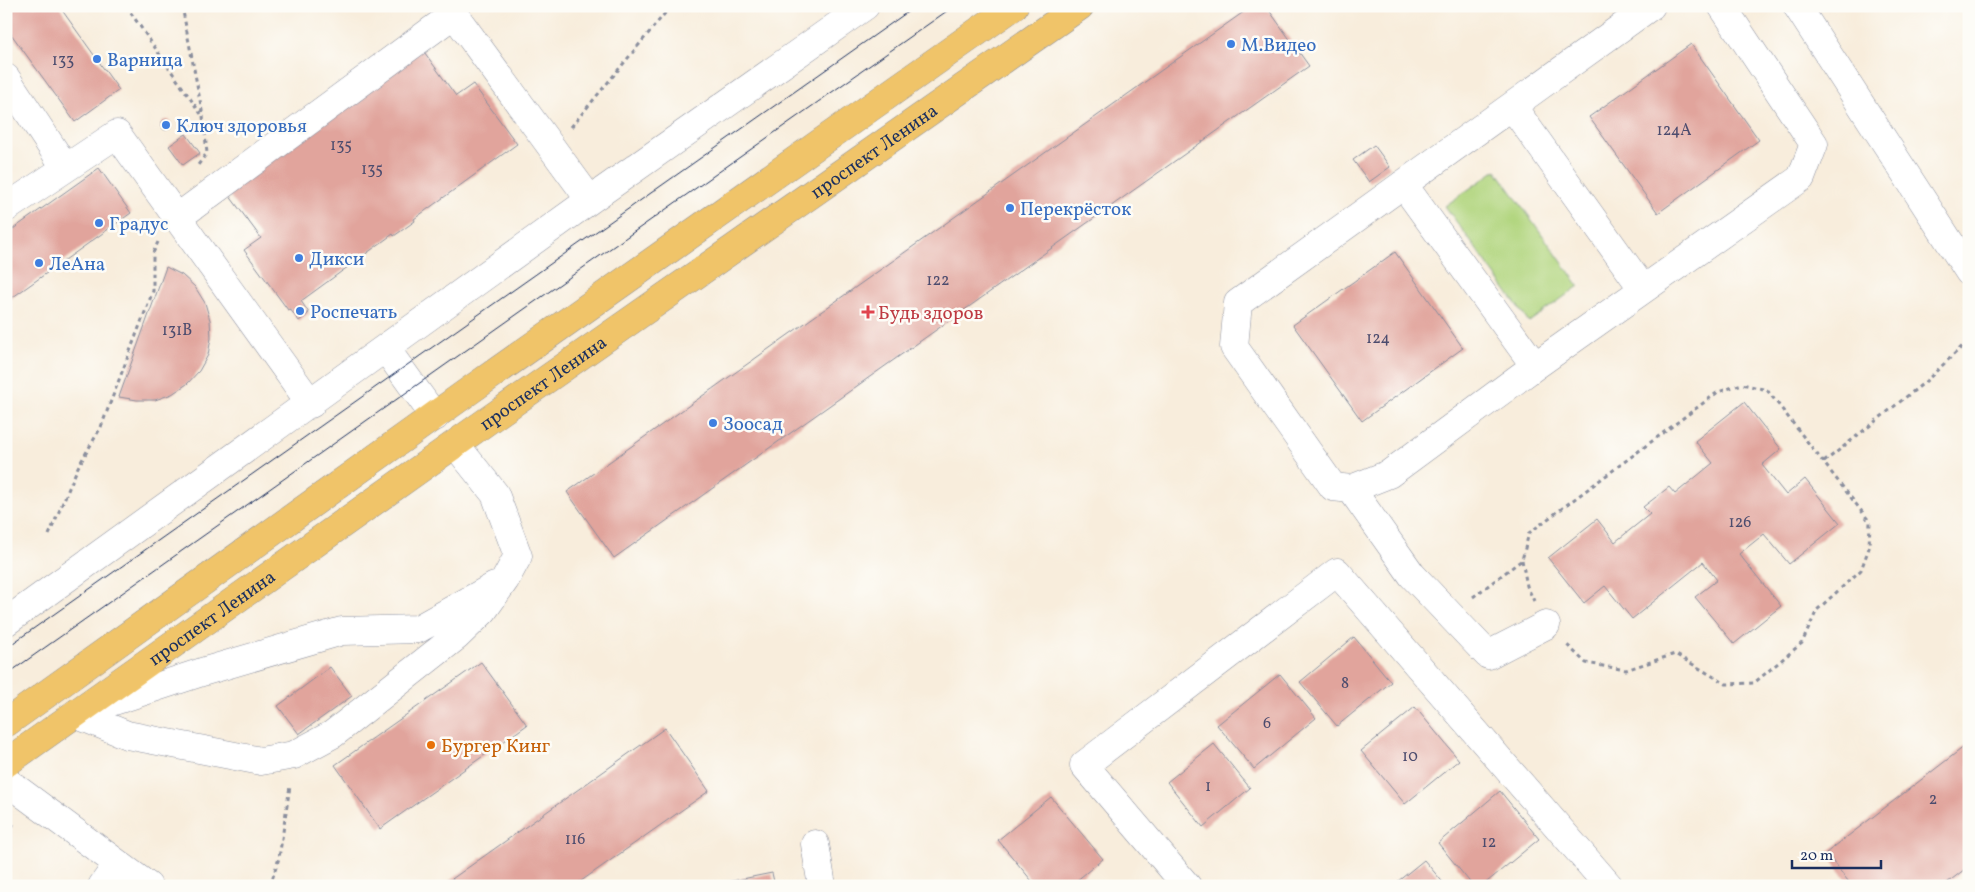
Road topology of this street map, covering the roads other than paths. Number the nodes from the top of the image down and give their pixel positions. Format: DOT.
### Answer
graph roads {
  1 [pos="865,6"];
  2 [pos="1014,6"];
  3 [pos="1080,6"];
  4 [pos="1651,6"];
  5 [pos="1722,6"];
  6 [pos="1797,6"];
  7 [pos="451,10"];
  8 [pos="7,80"];
  9 [pos="1512,106"];
  10 [pos="65,167"];
  11 [pos="1404,184"];
  12 [pos="590,200"];
  13 [pos="6,208"];
  14 [pos="172,211"];
  15 [pos="1969,272"];
  16 [pos="1643,289"];
  17 [pos="386,349"];
  18 [pos="1535,366"];
  19 [pos="311,404"];
  20 [pos="435,417"];
  21 [pos="455,444"];
  22 [pos="1351,489"];
  23 [pos="505,580"];
  24 [pos="6,622"];
  25 [pos="1546,625"];
  26 [pos="75,714"];
  27 [pos="6,723"];
  28 [pos="6,764"];
  29 [pos="6,781"];
  30 [pos="815,844"];
  31 [pos="118,864"];
  32 [pos="1607,885"];
  33 [pos="102,886"];
  34 [pos="148,886"];
  35 [pos="822,886"];
  36 [pos="1187,886"];
  1 -- 12 [label="street"];
  2 -- 20 [label="main road, проспект Ленина"];
  3 -- 21 [label="main road, проспект Ленина"];
  4 -- 9 [label="street"];
  5 -- 16 [label="street"];
  6 -- 15 [label="street"];
  7 -- 12 [label="street"];
  7 -- 14 [label="street"];
  8 -- 10 [label="street"];
  9 -- 11 [label="street"];
  9 -- 16 [label="street"];
  10 -- 13 [label="street"];
  10 -- 14 [label="street"];
  11 -- 18 [label="street"];
  11 -- 22 [label="street"];
  12 -- 17 [label="street"];
  14 -- 19 [label="street"];
  16 -- 18 [label="street"];
  17 -- 19 [label="street"];
  17 -- 20 [label="street"];
  18 -- 22 [label="street"];
  19 -- 24 [label="street"];
  20 -- 21 [label="main road"];
  20 -- 27 [label="main road, проспект Ленина"];
  21 -- 23 [label="street"];
  21 -- 26 [label="main road, проспект Ленина"];
  22 -- 25 [label="street"];
  23 -- 26 [label="street"];
  23 -- 26 [label="street"];
  26 -- 28 [label="main road, проспект Ленина"];
  29 -- 31 [label="street"];
  30 -- 35 [label="street"];
  31 -- 33 [label="street"];
  31 -- 34 [label="street"];
  32 -- 36 [label="street"];
}
